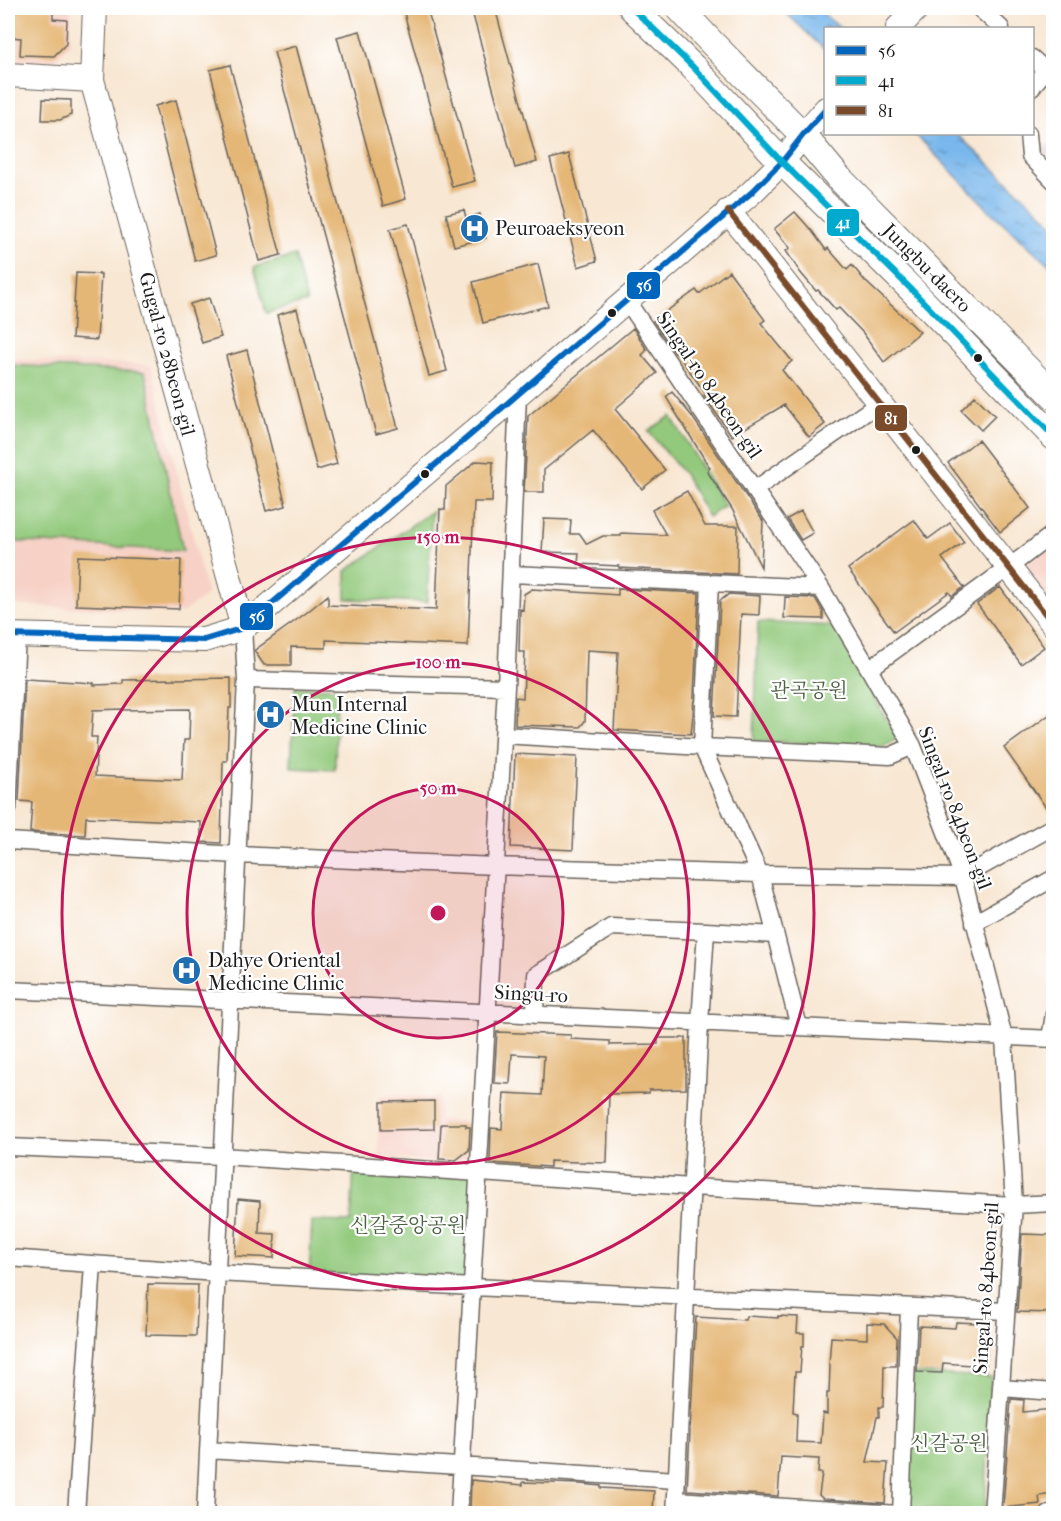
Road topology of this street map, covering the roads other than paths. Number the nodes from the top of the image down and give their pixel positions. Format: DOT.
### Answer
graph roads {
  1 [pos="95,8"];
  2 [pos="632,8"];
  3 [pos="680,8"];
  4 [pos="917,8"];
  5 [pos="979,8"];
  6 [pos="899,27"];
  7 [pos="1000,27"];
  8 [pos="1034,60"];
  9 [pos="1049,74"];
  10 [pos="8,75"];
  11 [pos="92,80"];
  12 [pos="1034,84"];
  13 [pos="824,110"];
  14 [pos="803,135"];
  15 [pos="1028,135"];
  16 [pos="782,162"];
  17 [pos="1053,181"];
  18 [pos="728,211"];
  19 [pos="627,300"];
  20 [pos="518,394"];
  21 [pos="1053,396"];
  22 [pos="879,404"];
  23 [pos="1053,437"];
  24 [pos="754,490"];
  25 [pos="1053,533"];
  26 [pos="1008,568"];
  27 [pos="511,574"];
  28 [pos="710,583"];
  29 [pos="820,588"];
  30 [pos="1053,625"];
  31 [pos="243,628"];
  32 [pos="12,635"];
  33 [pos="869,669"];
  34 [pos="246,680"];
  35 [pos="506,687"];
  36 [pos="503,735"];
  37 [pos="913,746"];
  38 [pos="702,747"];
  39 [pos="8,809"];
  40 [pos="1053,826"];
  41 [pos="8,841"];
  42 [pos="237,855"];
  43 [pos="496,866"];
  44 [pos="760,874"];
  45 [pos="963,878"];
  46 [pos="1053,878"];
  47 [pos="974,923"];
  48 [pos="706,931"];
  49 [pos="775,934"];
  50 [pos="8,990"];
  51 [pos="230,1001"];
  52 [pos="488,1013"];
  53 [pos="1053,1014"];
  54 [pos="535,1015"];
  55 [pos="700,1023"];
  56 [pos="799,1027"];
  57 [pos="1004,1036"];
  58 [pos="1052,1039"];
  59 [pos="8,1147"];
  60 [pos="222,1156"];
  61 [pos="479,1172"];
  62 [pos="692,1187"];
  63 [pos="1053,1203"];
  64 [pos="1014,1204"];
  65 [pos="8,1258"];
  66 [pos="93,1264"];
  67 [pos="217,1273"];
  68 [pos="473,1287"];
  69 [pos="686,1297"];
  70 [pos="909,1307"];
  71 [pos="1006,1311"];
  72 [pos="1001,1388"];
  73 [pos="1053,1392"];
  74 [pos="208,1450"];
  75 [pos="462,1466"];
  76 [pos="677,1480"];
  77 [pos="676,1507"];
  78 [pos="76,1514"];
  79 [pos="205,1514"];
  80 [pos="459,1514"];
  81 [pos="900,1514"];
  82 [pos="992,1514"];
  1 -- 11 [label="street, Gugal-ro 28beon-gil"];
  2 -- 16 [label="main road, Jungbu-daero"];
  3 -- 14 [label="main road, Jungbu-daero"];
  4 -- 6 [label="street"];
  5 -- 7 [label="street"];
  8 -- 9 [label="street"];
  9 -- 12 [label="street"];
  10 -- 11 [label="street"];
  11 -- 31 [label="street, Gugal-ro 28beon-gil"];
  13 -- 14 [label="street"];
  14 -- 16 [label="street"];
  14 -- 21 [label="main road, Jungbu-daero"];
  15 -- 17 [label="street"];
  16 -- 18 [label="street"];
  16 -- 23 [label="main road, Jungbu-daero"];
  18 -- 19 [label="street"];
  18 -- 22 [label="street"];
  19 -- 20 [label="street"];
  19 -- 24 [label="street, Singal-ro 84beon-gil"];
  20 -- 27 [label="street"];
  20 -- 31 [label="street"];
  22 -- 24 [label="street"];
  22 -- 26 [label="street"];
  24 -- 29 [label="street, Singal-ro 84beon-gil"];
  25 -- 26 [label="street"];
  26 -- 30 [label="street"];
  26 -- 33 [label="street"];
  27 -- 28 [label="street"];
  27 -- 35 [label="street"];
  28 -- 29 [label="street"];
  28 -- 38 [label="street"];
  29 -- 33 [label="street, Singal-ro 84beon-gil"];
  31 -- 32 [label="street"];
  31 -- 34 [label="street"];
  32 -- 39 [label="street"];
  33 -- 37 [label="street, Singal-ro 84beon-gil"];
  34 -- 35 [label="street"];
  34 -- 42 [label="street"];
  35 -- 36 [label="street"];
  36 -- 38 [label="street"];
  36 -- 43 [label="street"];
  37 -- 38 [label="street"];
  37 -- 45 [label="street, Singal-ro 84beon-gil"];
  38 -- 44 [label="street"];
  40 -- 45 [label="street"];
  41 -- 42 [label="street"];
  42 -- 43 [label="street"];
  42 -- 51 [label="street"];
  43 -- 44 [label="street"];
  43 -- 52 [label="street"];
  44 -- 45 [label="street"];
  44 -- 49 [label="street"];
  45 -- 47 [label="street, Singal-ro 84beon-gil"];
  46 -- 47 [label="street"];
  47 -- 57 [label="street, Singal-ro 84beon-gil"];
  48 -- 49 [label="street"];
  48 -- 54 [label="street"];
  48 -- 55 [label="street"];
  49 -- 56 [label="street"];
  50 -- 51 [label="street, Singu-ro"];
  51 -- 52 [label="street, Singu-ro"];
  51 -- 60 [label="street"];
  52 -- 54 [label="street, Singu-ro"];
  52 -- 61 [label="street"];
  53 -- 58 [label="street"];
  54 -- 55 [label="street, Singu-ro"];
  55 -- 56 [label="street, Singu-ro"];
  55 -- 62 [label="street"];
  56 -- 57 [label="street, Singu-ro"];
  57 -- 58 [label="street, Singu-ro"];
  57 -- 64 [label="street, Singal-ro 84beon-gil"];
  59 -- 60 [label="street"];
  60 -- 61 [label="street"];
  60 -- 67 [label="street"];
  61 -- 62 [label="street"];
  61 -- 68 [label="street"];
  62 -- 64 [label="street"];
  62 -- 69 [label="street"];
  63 -- 64 [label="street"];
  64 -- 71 [label="street, Singal-ro 84beon-gil"];
  65 -- 66 [label="street"];
  66 -- 67 [label="street"];
  66 -- 78 [label="street"];
  67 -- 68 [label="street"];
  67 -- 74 [label="street"];
  68 -- 69 [label="street"];
  68 -- 75 [label="street"];
  69 -- 70 [label="street"];
  69 -- 76 [label="street"];
  70 -- 71 [label="street"];
  70 -- 81 [label="street"];
  71 -- 72 [label="street, Singal-ro 84beon-gil"];
  72 -- 73 [label="street"];
  72 -- 82 [label="street, Singal-ro 84beon-gil"];
  74 -- 75 [label="street"];
  74 -- 79 [label="street"];
  75 -- 76 [label="street"];
  75 -- 80 [label="street"];
  76 -- 77 [label="street"];
  77 -- 81 [label="street"];
}
